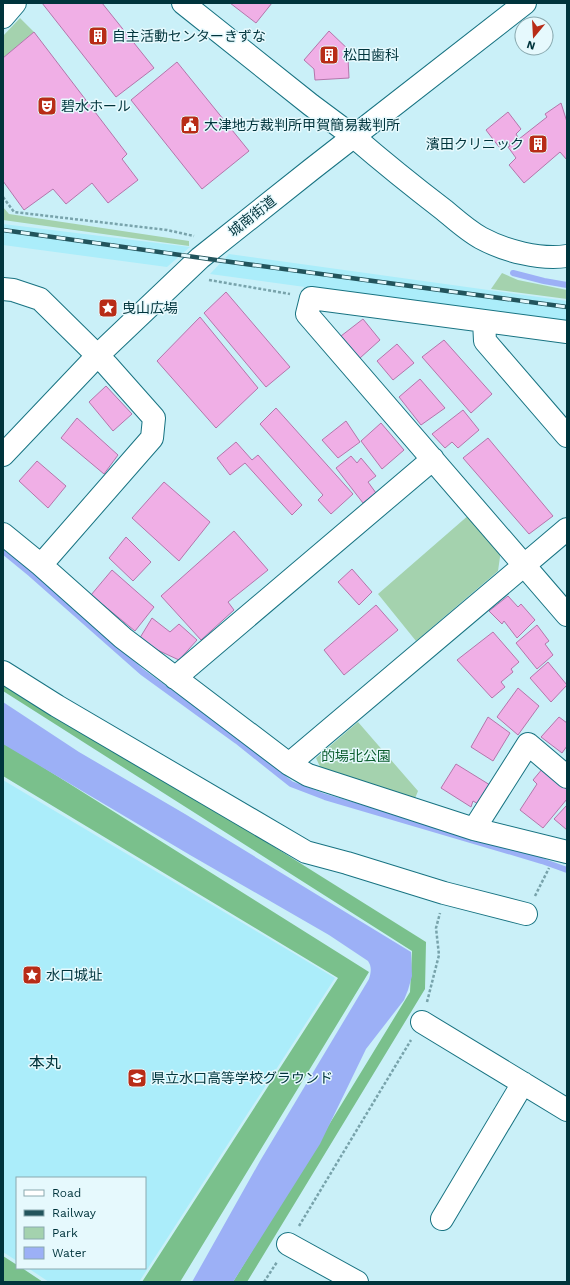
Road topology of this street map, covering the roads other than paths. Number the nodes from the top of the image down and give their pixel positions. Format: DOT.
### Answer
graph roads {
  1 [pos="15,3"];
  2 [pos="183,3"];
  3 [pos="525,3"];
  4 [pos="3,17"];
  5 [pos="354,137"];
  6 [pos="567,256"];
  7 [pos="3,289"];
  8 [pos="484,321"];
  9 [pos="567,332"];
  10 [pos="97,356"];
  11 [pos="567,436"];
  12 [pos="3,454"];
  13 [pos="433,459"];
  14 [pos="567,529"];
  15 [pos="3,534"];
  16 [pos="41,565"];
  17 [pos="524,565"];
  18 [pos="567,615"];
  19 [pos="3,672"];
  20 [pos="175,678"];
  21 [pos="289,764"];
  22 [pos="567,777"];
  23 [pos="474,829"];
  24 [pos="562,851"];
  25 [pos="526,914"];
  26 [pos="422,1022"];
  27 [pos="523,1083"];
  28 [pos="567,1110"];
  29 [pos="442,1219"];
  30 [pos="288,1244"];
  31 [pos="350,1280"];
  1 -- 4 [label="street"];
  2 -- 5 [label="street"];
  3 -- 5 [label="street, 城南街道"];
  5 -- 6 [label="street"];
  5 -- 10 [label="street, 城南街道"];
  7 -- 10 [label="street"];
  8 -- 9 [label="street"];
  8 -- 11 [label="street"];
  8 -- 13 [label="street"];
  10 -- 12 [label="street, 城南街道"];
  10 -- 16 [label="street"];
  13 -- 17 [label="street"];
  13 -- 20 [label="street"];
  14 -- 17 [label="street"];
  15 -- 16 [label="street"];
  16 -- 20 [label="street"];
  17 -- 18 [label="street"];
  17 -- 21 [label="street"];
  19 -- 25 [label="street"];
  20 -- 21 [label="street"];
  21 -- 23 [label="street"];
  22 -- 23 [label="street"];
  23 -- 24 [label="street"];
  26 -- 27 [label="street"];
  27 -- 28 [label="street"];
  27 -- 29 [label="street"];
  30 -- 31 [label="street"];
}
